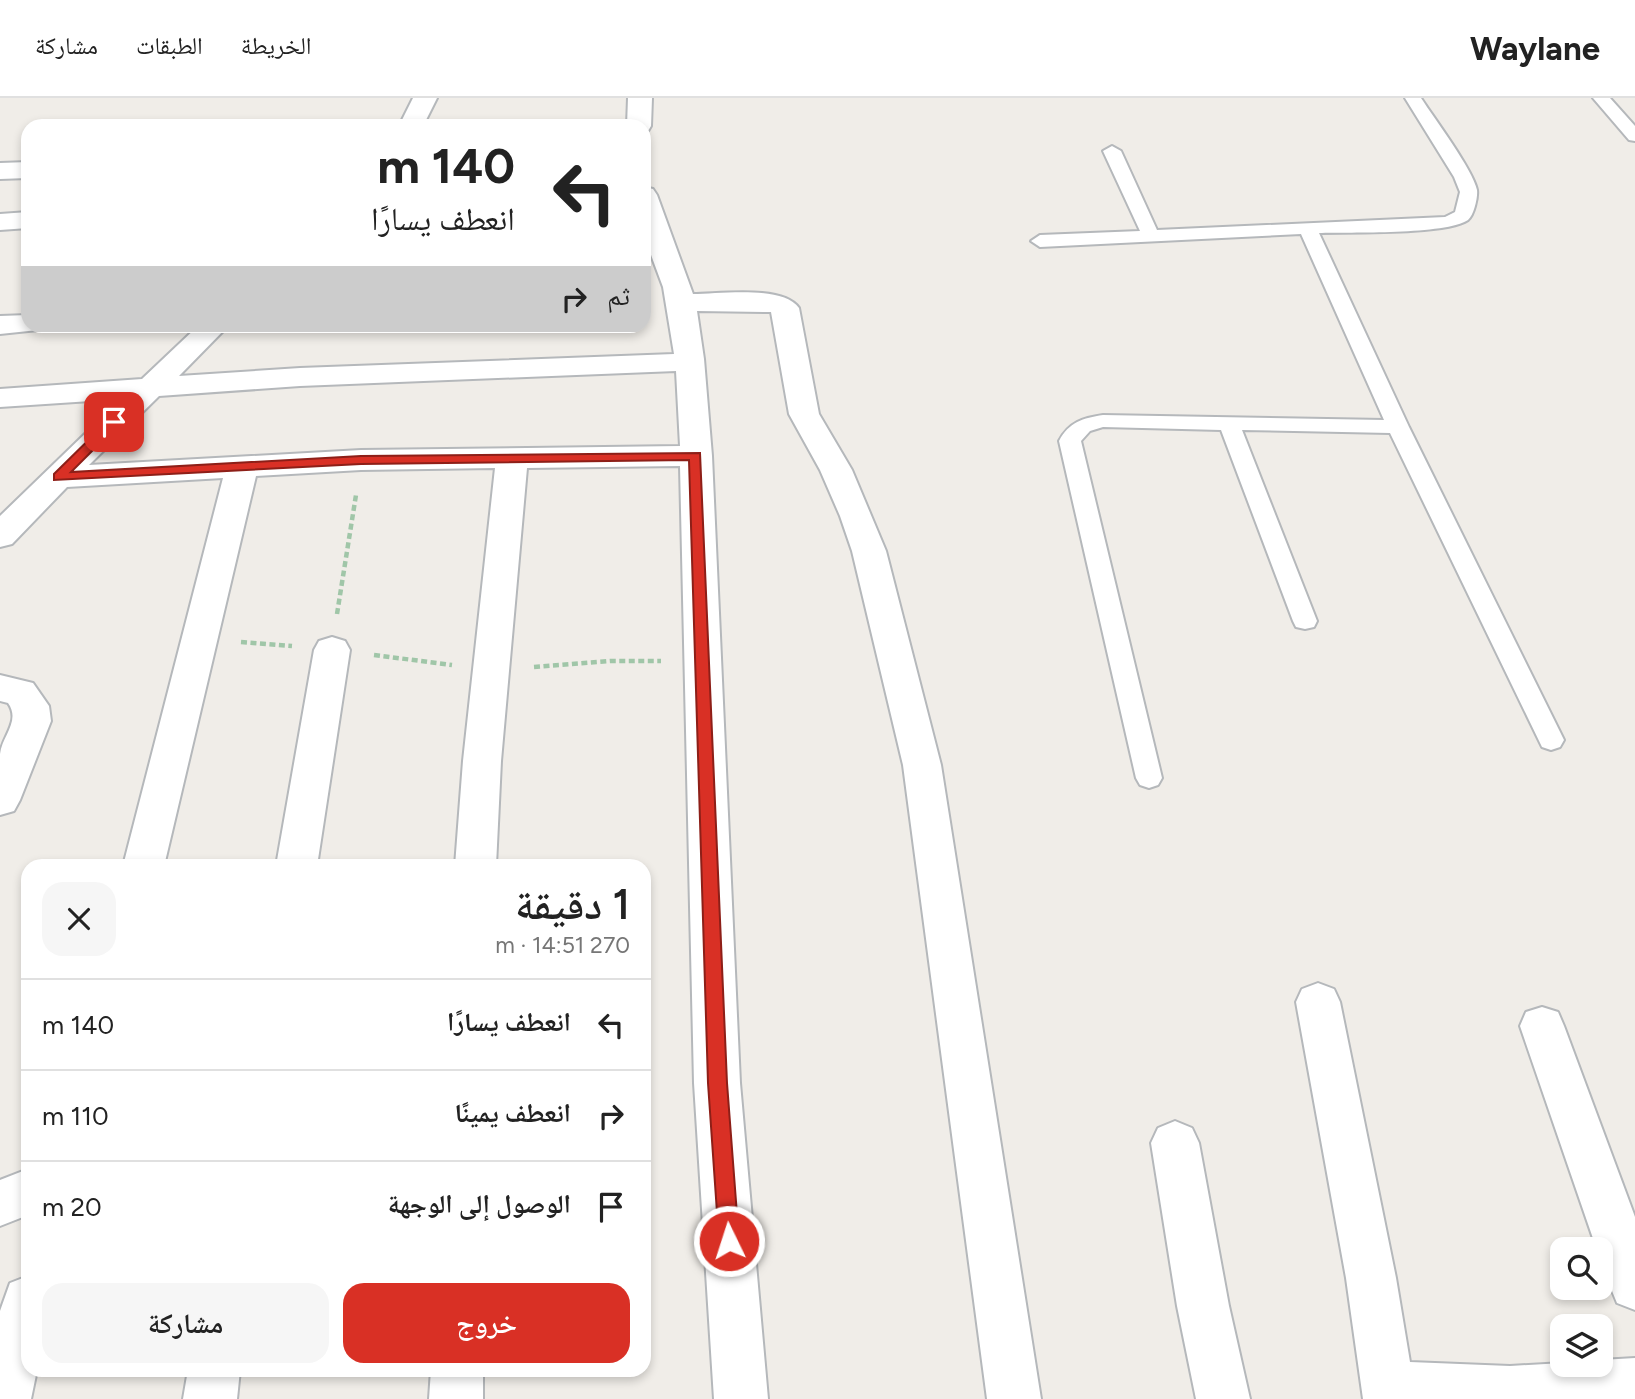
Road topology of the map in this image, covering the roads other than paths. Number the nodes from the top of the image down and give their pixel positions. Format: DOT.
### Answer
graph roads {
  1 [pos="425,98"];
  2 [pos="640,98"];
  3 [pos="1413,98"];
  4 [pos="1601,98"];
  5 [pos="414,119"];
  6 [pos="639,119"];
  7 [pos="1635,136"];
  8 [pos="1112,151"];
  9 [pos="21,170"];
  10 [pos="0,172"];
  11 [pos="21,220"];
  12 [pos="651,221"];
  13 [pos="0,222"];
  14 [pos="1307,228"];
  15 [pos="1151,236"];
  16 [pos="1040,241"];
  17 [pos="682,303"];
  18 [pos="21,324"];
  19 [pos="0,325"];
  20 [pos="207,333"];
  21 [pos="688,362"];
  22 [pos="151,386"];
  23 [pos="0,398"];
  24 [pos="1229,424"];
  25 [pos="1398,427"];
  26 [pos="696,456"];
  27 [pos="512,457"];
  28 [pos="243,467"];
  29 [pos="58,477"];
  30 [pos="13,510"];
  31 [pos="0,536"];
  32 [pos="1305,621"];
  33 [pos="332,650"];
  34 [pos="0,688"];
  35 [pos="1551,740"];
  36 [pos="1149,778"];
  37 [pos="0,800"];
  38 [pos="146,859"];
  39 [pos="297,859"];
  40 [pos="476,859"];
  41 [pos="1318,1002"];
  42 [pos="1542,1026"];
  43 [pos="1175,1143"];
  44 [pos="21,1195"];
  45 [pos="0,1203"];
  46 [pos="1635,1285"];
  47 [pos="21,1330"];
  48 [pos="213,1377"];
  49 [pos="457,1377"];
  50 [pos="1635,1384"];
  51 [pos="1389,1393"];
  52 [pos="4,1399"];
  53 [pos="210,1399"];
  54 [pos="456,1399"];
  55 [pos="741,1399"];
  56 [pos="1014,1399"];
  57 [pos="1223,1399"];
  1 -- 5 [label="street"];
  2 -- 6 [label="street"];
  3 -- 14 [label="lane"];
  4 -- 7 [label="lane"];
  8 -- 15 [label="lane"];
  9 -- 10 [label="street"];
  11 -- 13 [label="street"];
  12 -- 17 [label="street"];
  14 -- 15 [label="lane"];
  14 -- 25 [label="lane"];
  15 -- 16 [label="lane"];
  17 -- 21 [label="street"];
  17 -- 56 [label="street"];
  18 -- 19 [label="street"];
  20 -- 22 [label="street"];
  21 -- 22 [label="street"];
  21 -- 26 [label="street"];
  22 -- 23 [label="street"];
  22 -- 29 [label="street"];
  24 -- 25 [label="lane"];
  24 -- 32 [label="lane"];
  24 -- 36 [label="lane"];
  25 -- 35 [label="lane"];
  26 -- 27 [label="street"];
  26 -- 55 [label="street"];
  27 -- 28 [label="street"];
  27 -- 40 [label="street"];
  28 -- 29 [label="street"];
  28 -- 38 [label="street"];
  29 -- 30 [label="street"];
  30 -- 31 [label="street"];
  33 -- 39 [label="street"];
  34 -- 37 [label="street"];
  41 -- 51 [label="street"];
  42 -- 46 [label="street"];
  43 -- 57 [label="street"];
  44 -- 45 [label="street"];
  47 -- 52 [label="street"];
  48 -- 53 [label="street"];
  49 -- 54 [label="street"];
  50 -- 51 [label="street"];
}
